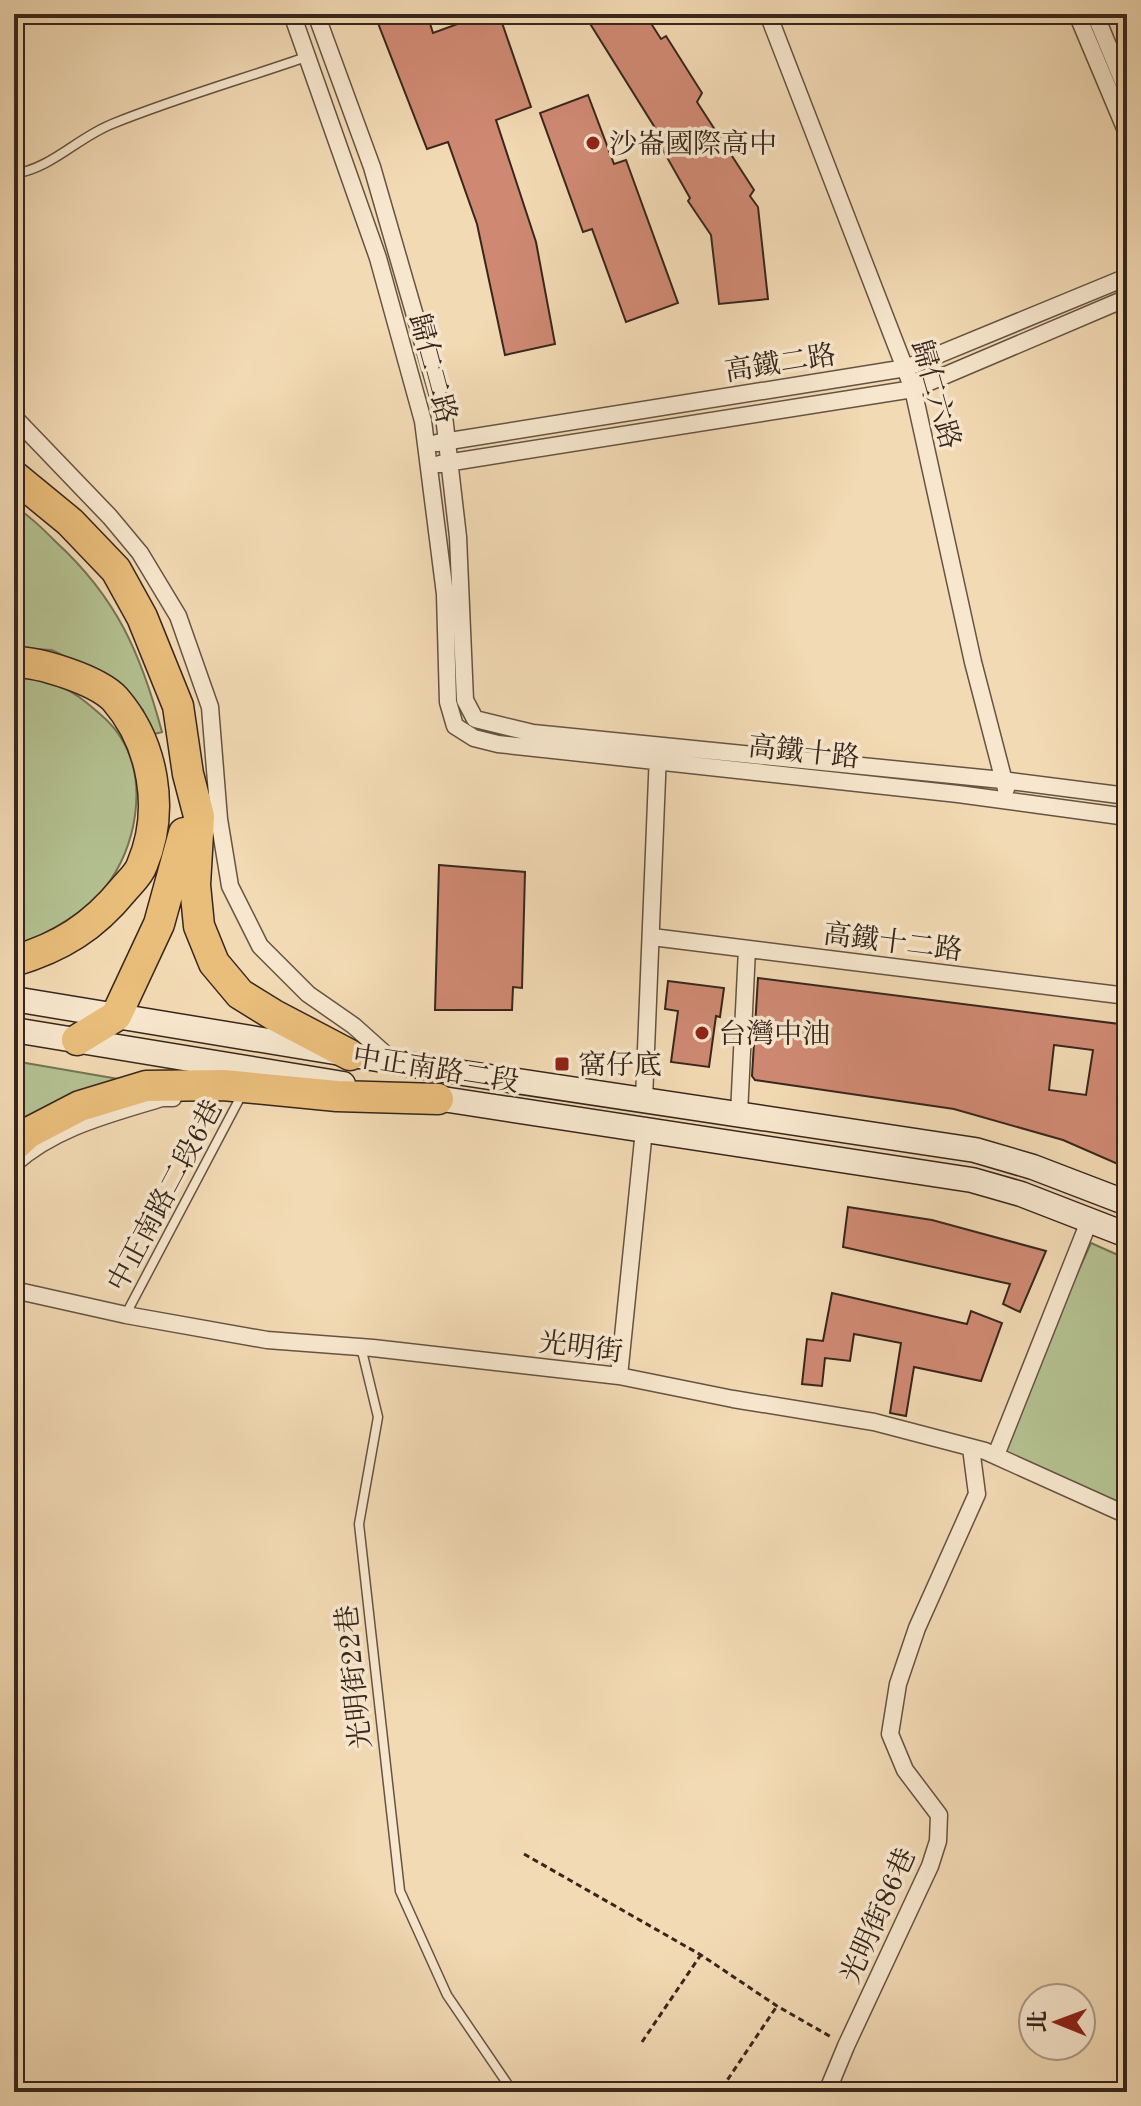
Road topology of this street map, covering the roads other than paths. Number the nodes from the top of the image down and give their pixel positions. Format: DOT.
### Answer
graph roads {
  1 [pos="292,14"];
  2 [pos="316,14"];
  3 [pos="768,14"];
  4 [pos="1077,14"];
  5 [pos="1095,14"];
  6 [pos="309,56"];
  7 [pos="1127,91"];
  8 [pos="1127,133"];
  9 [pos="14,174"];
  10 [pos="1127,277"];
  11 [pos="1127,298"];
  12 [pos="906,368"];
  13 [pos="913,389"];
  14 [pos="14,417"];
  15 [pos="447,440"];
  16 [pos="427,446"];
  17 [pos="450,463"];
  18 [pos="430,464"];
  19 [pos="14,476"];
  20 [pos="14,662"];
  21 [pos="498,725"];
  22 [pos="474,738"];
  23 [pos="658,752"];
  24 [pos="188,774"];
  25 [pos="1002,780"];
  26 [pos="1127,796"];
  27 [pos="1011,802"];
  28 [pos="1127,817"];
  29 [pos="652,937"];
  30 [pos="747,949"];
  31 [pos="14,961"];
  32 [pos="1127,996"];
  33 [pos="14,999"];
  34 [pos="116,1016"];
  35 [pos="14,1030"];
  36 [pos="77,1040"];
  37 [pos="350,1055"];
  38 [pos="395,1062"];
  39 [pos="273,1091"];
  40 [pos="241,1096"];
  41 [pos="438,1099"];
  42 [pos="644,1099"];
  43 [pos="739,1114"];
  44 [pos="644,1130"];
  45 [pos="21,1140"];
  46 [pos="14,1164"];
  47 [pos="1127,1203"];
  48 [pos="1090,1219"];
  49 [pos="1127,1235"];
  50 [pos="14,1290"];
  51 [pos="126,1315"];
  52 [pos="361,1347"];
  53 [pos="619,1376"];
  54 [pos="971,1448"];
  55 [pos="996,1455"];
  56 [pos="1127,1515"];
  57 [pos="513,2092"];
  58 [pos="827,2092"];
  1 -- 6 [label="street, 歸仁二路"];
  2 -- 15 [label="street, 歸仁二路"];
  3 -- 12 [label="street, 歸仁六路"];
  4 -- 8 [label="street"];
  5 -- 7 [label="street"];
  6 -- 9 [label="lane"];
  6 -- 16 [label="street, 歸仁二路"];
  10 -- 12 [label="street, 高鐵二路"];
  11 -- 13 [label="street, 高鐵二路"];
  12 -- 13 [label="street, 歸仁六路"];
  12 -- 15 [label="street, 高鐵二路"];
  13 -- 17 [label="street, 高鐵二路"];
  13 -- 25 [label="street, 歸仁六路"];
  14 -- 38 [label="street"];
  15 -- 16 [label="street, 高鐵二路"];
  15 -- 17 [label="street, 歸仁二路"];
  16 -- 18 [label="street, 歸仁二路"];
  17 -- 18 [label="street, 高鐵二路"];
  17 -- 21 [label="street, 歸仁二路"];
  18 -- 22 [label="street, 歸仁二路"];
  19 -- 24 [label="highway"];
  20 -- 31 [label="highway"];
  21 -- 23 [label="street, 高鐵十路"];
  22 -- 23 [label="street, 高鐵十路"];
  23 -- 25 [label="street, 高鐵十路"];
  23 -- 27 [label="street, 高鐵十路"];
  23 -- 29 [label="street"];
  24 -- 34 [label="highway"];
  24 -- 37 [label="highway"];
  25 -- 26 [label="street, 高鐵十路"];
  25 -- 27 [label="street, 歸仁六路"];
  27 -- 28 [label="street, 高鐵十路"];
  29 -- 30 [label="street, 高鐵十二路"];
  29 -- 42 [label="street"];
  30 -- 32 [label="street, 高鐵十二路"];
  30 -- 43 [label="street"];
  33 -- 34 [label="street, 中正南路二段"];
  34 -- 36 [label="highway"];
  34 -- 37 [label="street, 中正南路二段"];
  35 -- 36 [label="street, 中正南路二段"];
  36 -- 41 [label="street, 中正南路二段"];
  37 -- 38 [label="street, 中正南路二段"];
  38 -- 42 [label="street, 中正南路二段"];
  39 -- 40 [label="street"];
  39 -- 41 [label="highway"];
  39 -- 45 [label="highway"];
  40 -- 46 [label="street"];
  40 -- 51 [label="lane, 中正南路二段6巷"];
  41 -- 44 [label="street, 中正南路二段"];
  42 -- 43 [label="street, 中正南路二段"];
  43 -- 47 [label="street, 中正南路二段"];
  44 -- 48 [label="street, 中正南路二段"];
  44 -- 53 [label="street"];
  48 -- 49 [label="street, 中正南路二段"];
  48 -- 55 [label="street"];
  50 -- 51 [label="street, 光明街"];
  51 -- 52 [label="street, 光明街"];
  52 -- 53 [label="street, 光明街"];
  52 -- 57 [label="lane, 光明街22巷"];
  53 -- 54 [label="street, 光明街"];
  54 -- 55 [label="street, 光明街"];
  54 -- 58 [label="street, 光明街86巷"];
  55 -- 56 [label="street, 光明街"];
}
